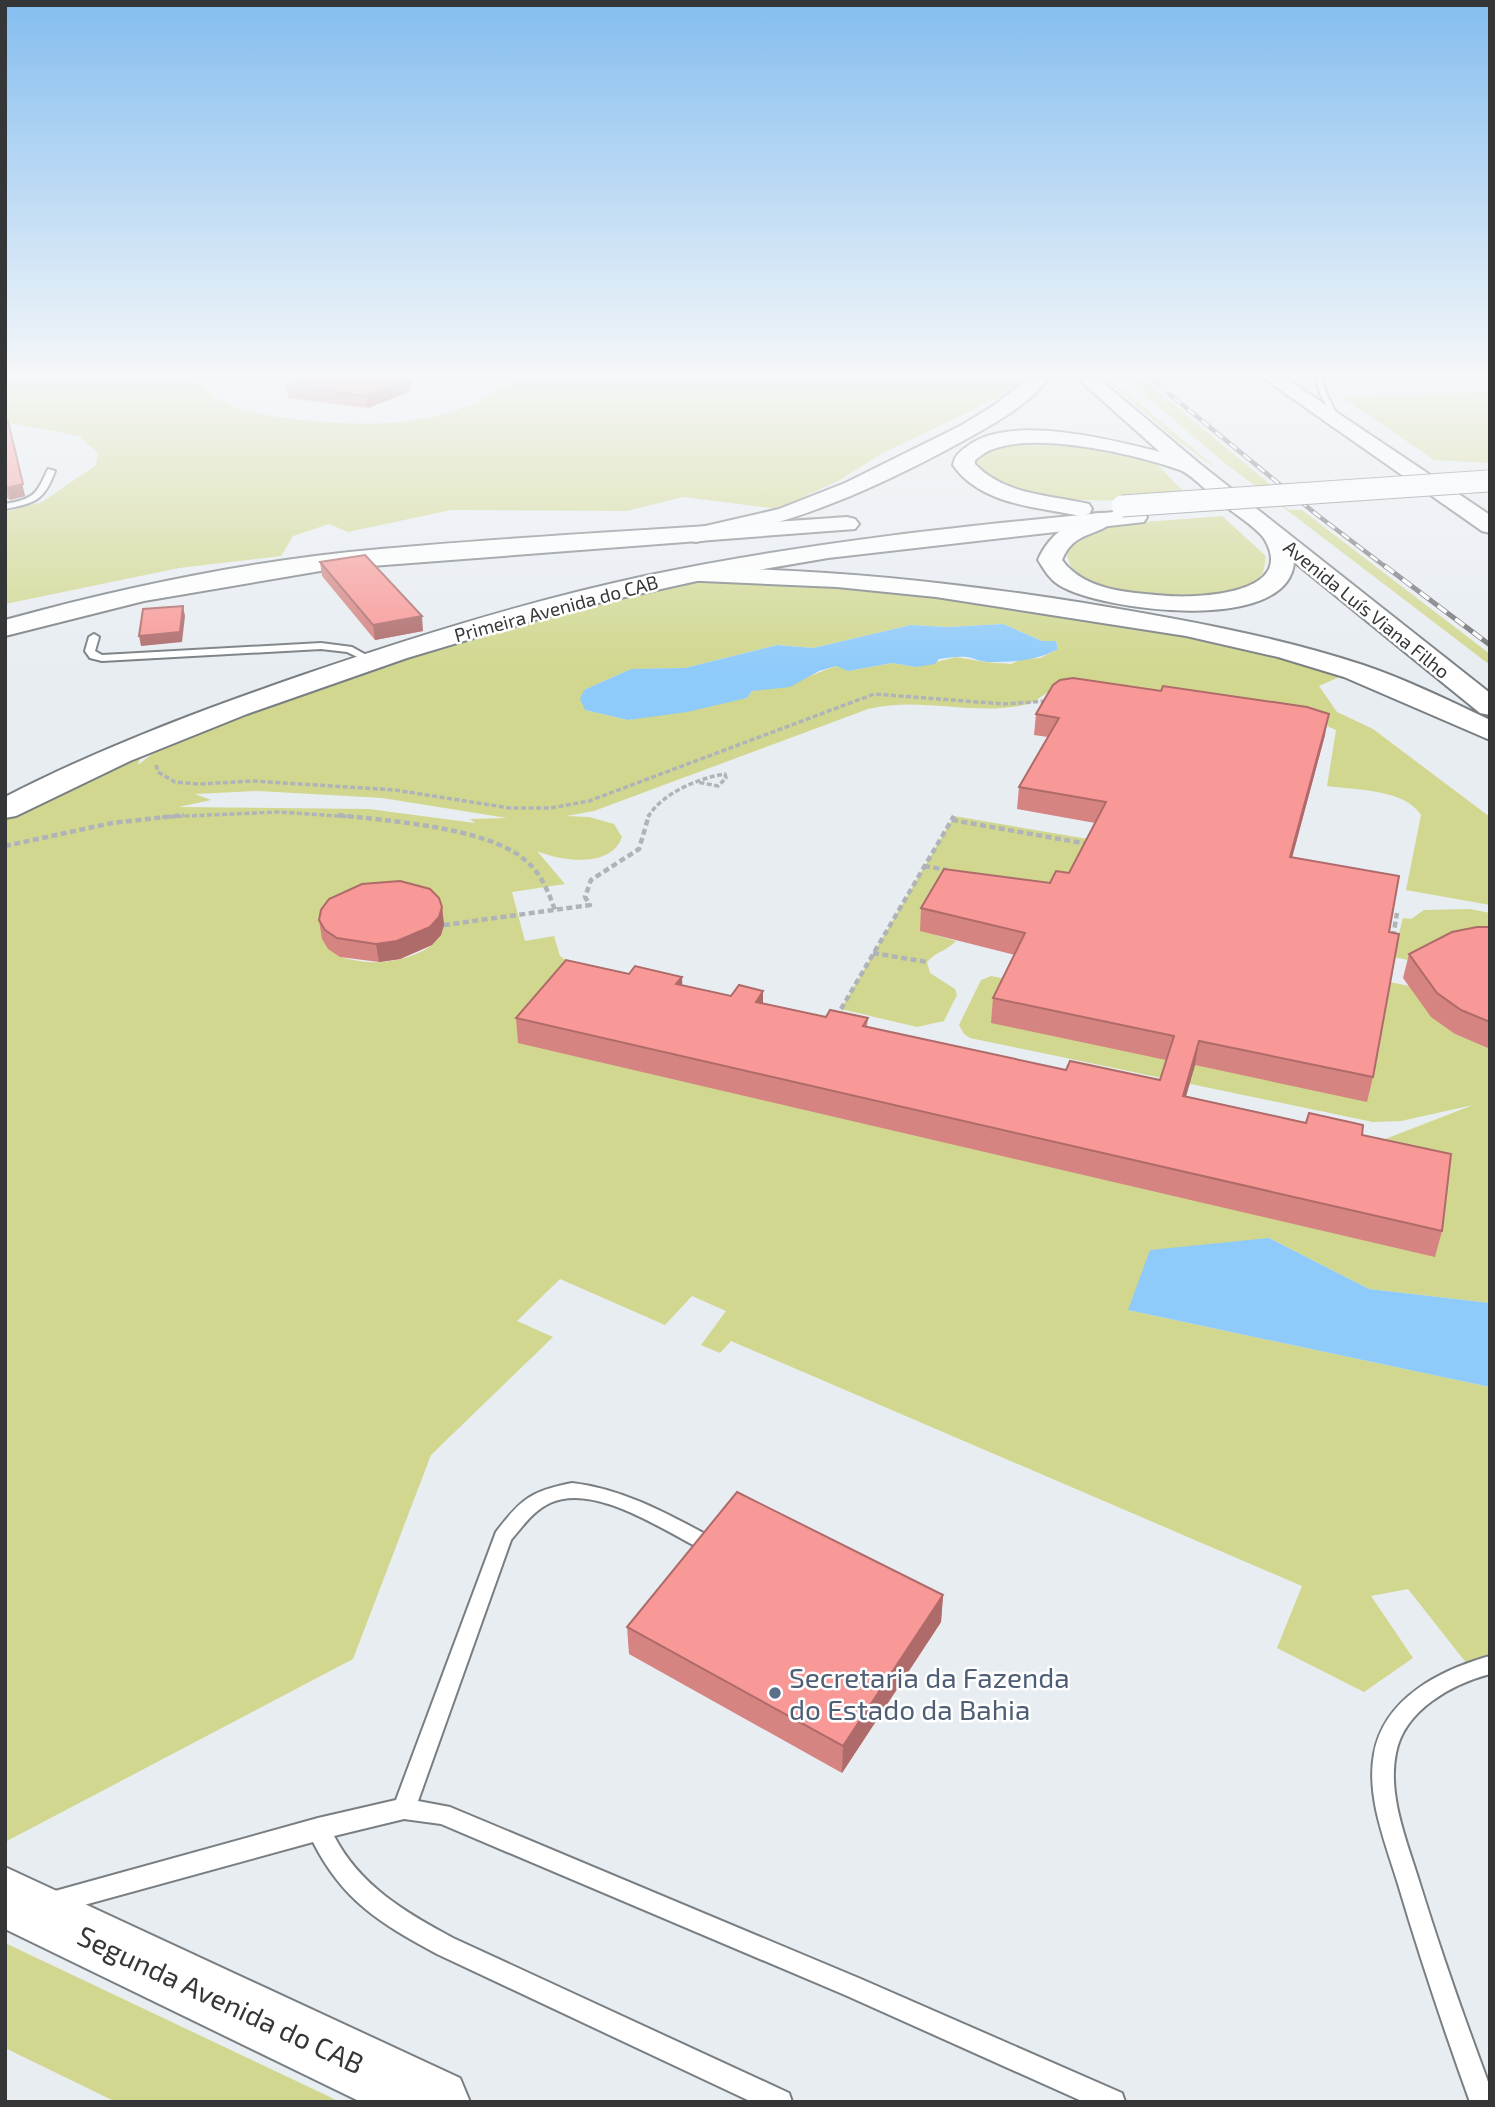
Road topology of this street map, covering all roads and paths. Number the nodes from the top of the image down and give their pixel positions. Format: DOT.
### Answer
graph roads {
  1 [pos="50,473"];
  2 [pos="882,473"];
  3 [pos="970,473"];
  4 [pos="1197,473"];
  5 [pos="1412,473"];
  6 [pos="1489,485"];
  7 [pos="5,507"];
  8 [pos="1110,513"];
  9 [pos="1490,526"];
  10 [pos="696,535"];
  11 [pos="1276,536"];
  12 [pos="529,546"];
  13 [pos="688,575"];
  14 [pos="582,599"];
  15 [pos="5,628"];
  16 [pos="94,637"];
  17 [pos="372,661"];
  18 [pos="1053,700"];
  19 [pos="1490,707"];
  20 [pos="1490,731"];
  21 [pos="156,762"];
  22 [pos="697,782"];
  23 [pos="8,807"];
  24 [pos="1092,845"];
  25 [pos="5,846"];
  26 [pos="924,866"];
  27 [pos="950,871"];
  28 [pos="555,910"];
  29 [pos="1397,914"];
  30 [pos="444,925"];
  31 [pos="1390,949"];
  32 [pos="873,953"];
  33 [pos="927,962"];
  34 [pos="841,1009"];
  35 [pos="704,1542"];
  36 [pos="1490,1665"];
  37 [pos="404,1809"];
  38 [pos="318,1828"];
  39 [pos="18,1903"];
  40 [pos="436,2102"];
  41 [pos="779,2102"];
  42 [pos="1113,2102"];
  43 [pos="1483,2102"];
  1 -- 7 [label="lane"];
  2 -- 10 [label="main road"];
  3 -- 8 [label="main road"];
  4 -- 11 [label="main road, Avenida Luís Viana Filho"];
  5 -- 9 [label="main road"];
  6 -- 8 [label="main road"];
  8 -- 10 [label="main road, Primeira Avenida do CAB"];
  8 -- 11 [label="main road"];
  8 -- 13 [label="main road, Primeira Avenida do CAB"];
  10 -- 12 [label="main road, Primeira Avenida do CAB"];
  11 -- 19 [label="main road, Avenida Luís Viana Filho"];
  12 -- 14 [label="main road"];
  12 -- 15 [label="main road, Primeira Avenida do CAB"];
  13 -- 14 [label="main road, Primeira Avenida do CAB"];
  13 -- 20 [label="main road"];
  14 -- 17 [label="main road, Primeira Avenida do CAB"];
  16 -- 17 [label="lane"];
  17 -- 23 [label="main road, Primeira Avenida do CAB"];
  18 -- 21 [label="path"];
  22 -- 22 [label="path"];
  22 -- 28 [label="path"];
  24 -- 26 [label="path"];
  25 -- 28 [label="path"];
  26 -- 27 [label="path"];
  26 -- 32 [label="path"];
  28 -- 30 [label="path"];
  29 -- 31 [label="path"];
  32 -- 33 [label="path"];
  32 -- 34 [label="path"];
  35 -- 37 [label="lane"];
  36 -- 43 [label="lane"];
  37 -- 38 [label="lane"];
  37 -- 42 [label="lane"];
  38 -- 39 [label="lane"];
  38 -- 41 [label="lane"];
  39 -- 40 [label="main road, Segunda Avenida do CAB"];
}
